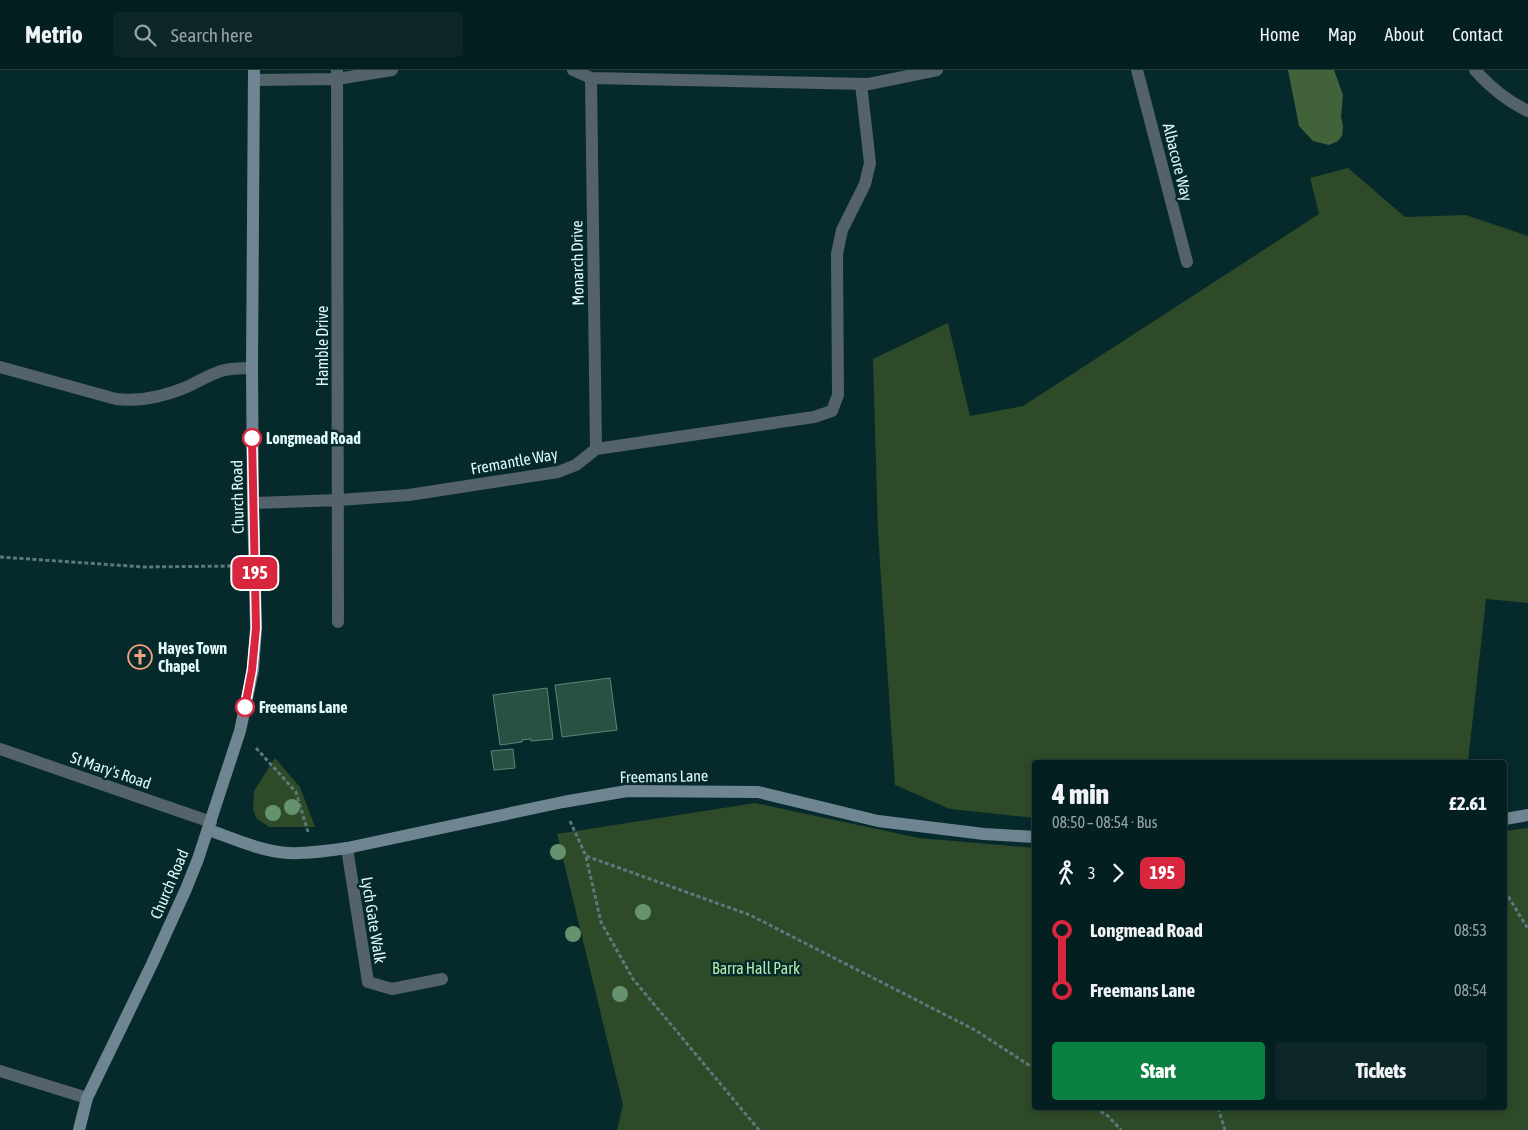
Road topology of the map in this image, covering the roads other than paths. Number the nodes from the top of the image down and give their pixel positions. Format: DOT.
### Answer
graph roads {
  1 [pos="392,70"];
  2 [pos="573,70"];
  3 [pos="936,70"];
  4 [pos="1138,70"];
  5 [pos="1475,70"];
  6 [pos="254,75"];
  7 [pos="337,75"];
  8 [pos="591,78"];
  9 [pos="861,84"];
  10 [pos="1528,111"];
  11 [pos="1187,262"];
  12 [pos="0,367"];
  13 [pos="252,368"];
  14 [pos="596,448"];
  15 [pos="339,500"];
  16 [pos="253,502"];
  17 [pos="338,622"];
  18 [pos="0,749"];
  19 [pos="1528,815"];
  20 [pos="1507,819"];
  21 [pos="210,826"];
  22 [pos="1032,837"];
  23 [pos="347,848"];
  24 [pos="442,979"];
  25 [pos="0,1071"];
  26 [pos="87,1098"];
  27 [pos="79,1130"];
  1 -- 7 [label="street"];
  2 -- 8 [label="street"];
  3 -- 9 [label="street"];
  4 -- 11 [label="street, Albacore Way"];
  5 -- 10 [label="street"];
  6 -- 7 [label="street"];
  6 -- 13 [label="street, Church Road"];
  7 -- 15 [label="street, Hamble Drive"];
  8 -- 9 [label="street"];
  8 -- 14 [label="street, Monarch Drive"];
  9 -- 14 [label="street"];
  12 -- 13 [label="street"];
  13 -- 16 [label="street, Church Road"];
  14 -- 15 [label="street, Fremantle Way"];
  15 -- 16 [label="street, Fremantle Way"];
  15 -- 17 [label="street, Hamble Drive"];
  16 -- 21 [label="street, Church Road"];
  18 -- 21 [label="street, St Mary's Road"];
  19 -- 20 [label="street"];
  21 -- 23 [label="street, Freemans Lane"];
  21 -- 26 [label="street, Church Road"];
  22 -- 23 [label="street, Freemans Lane"];
  23 -- 24 [label="street, Lych Gate Walk"];
  25 -- 26 [label="street"];
  26 -- 27 [label="street, Church Road"];
}
